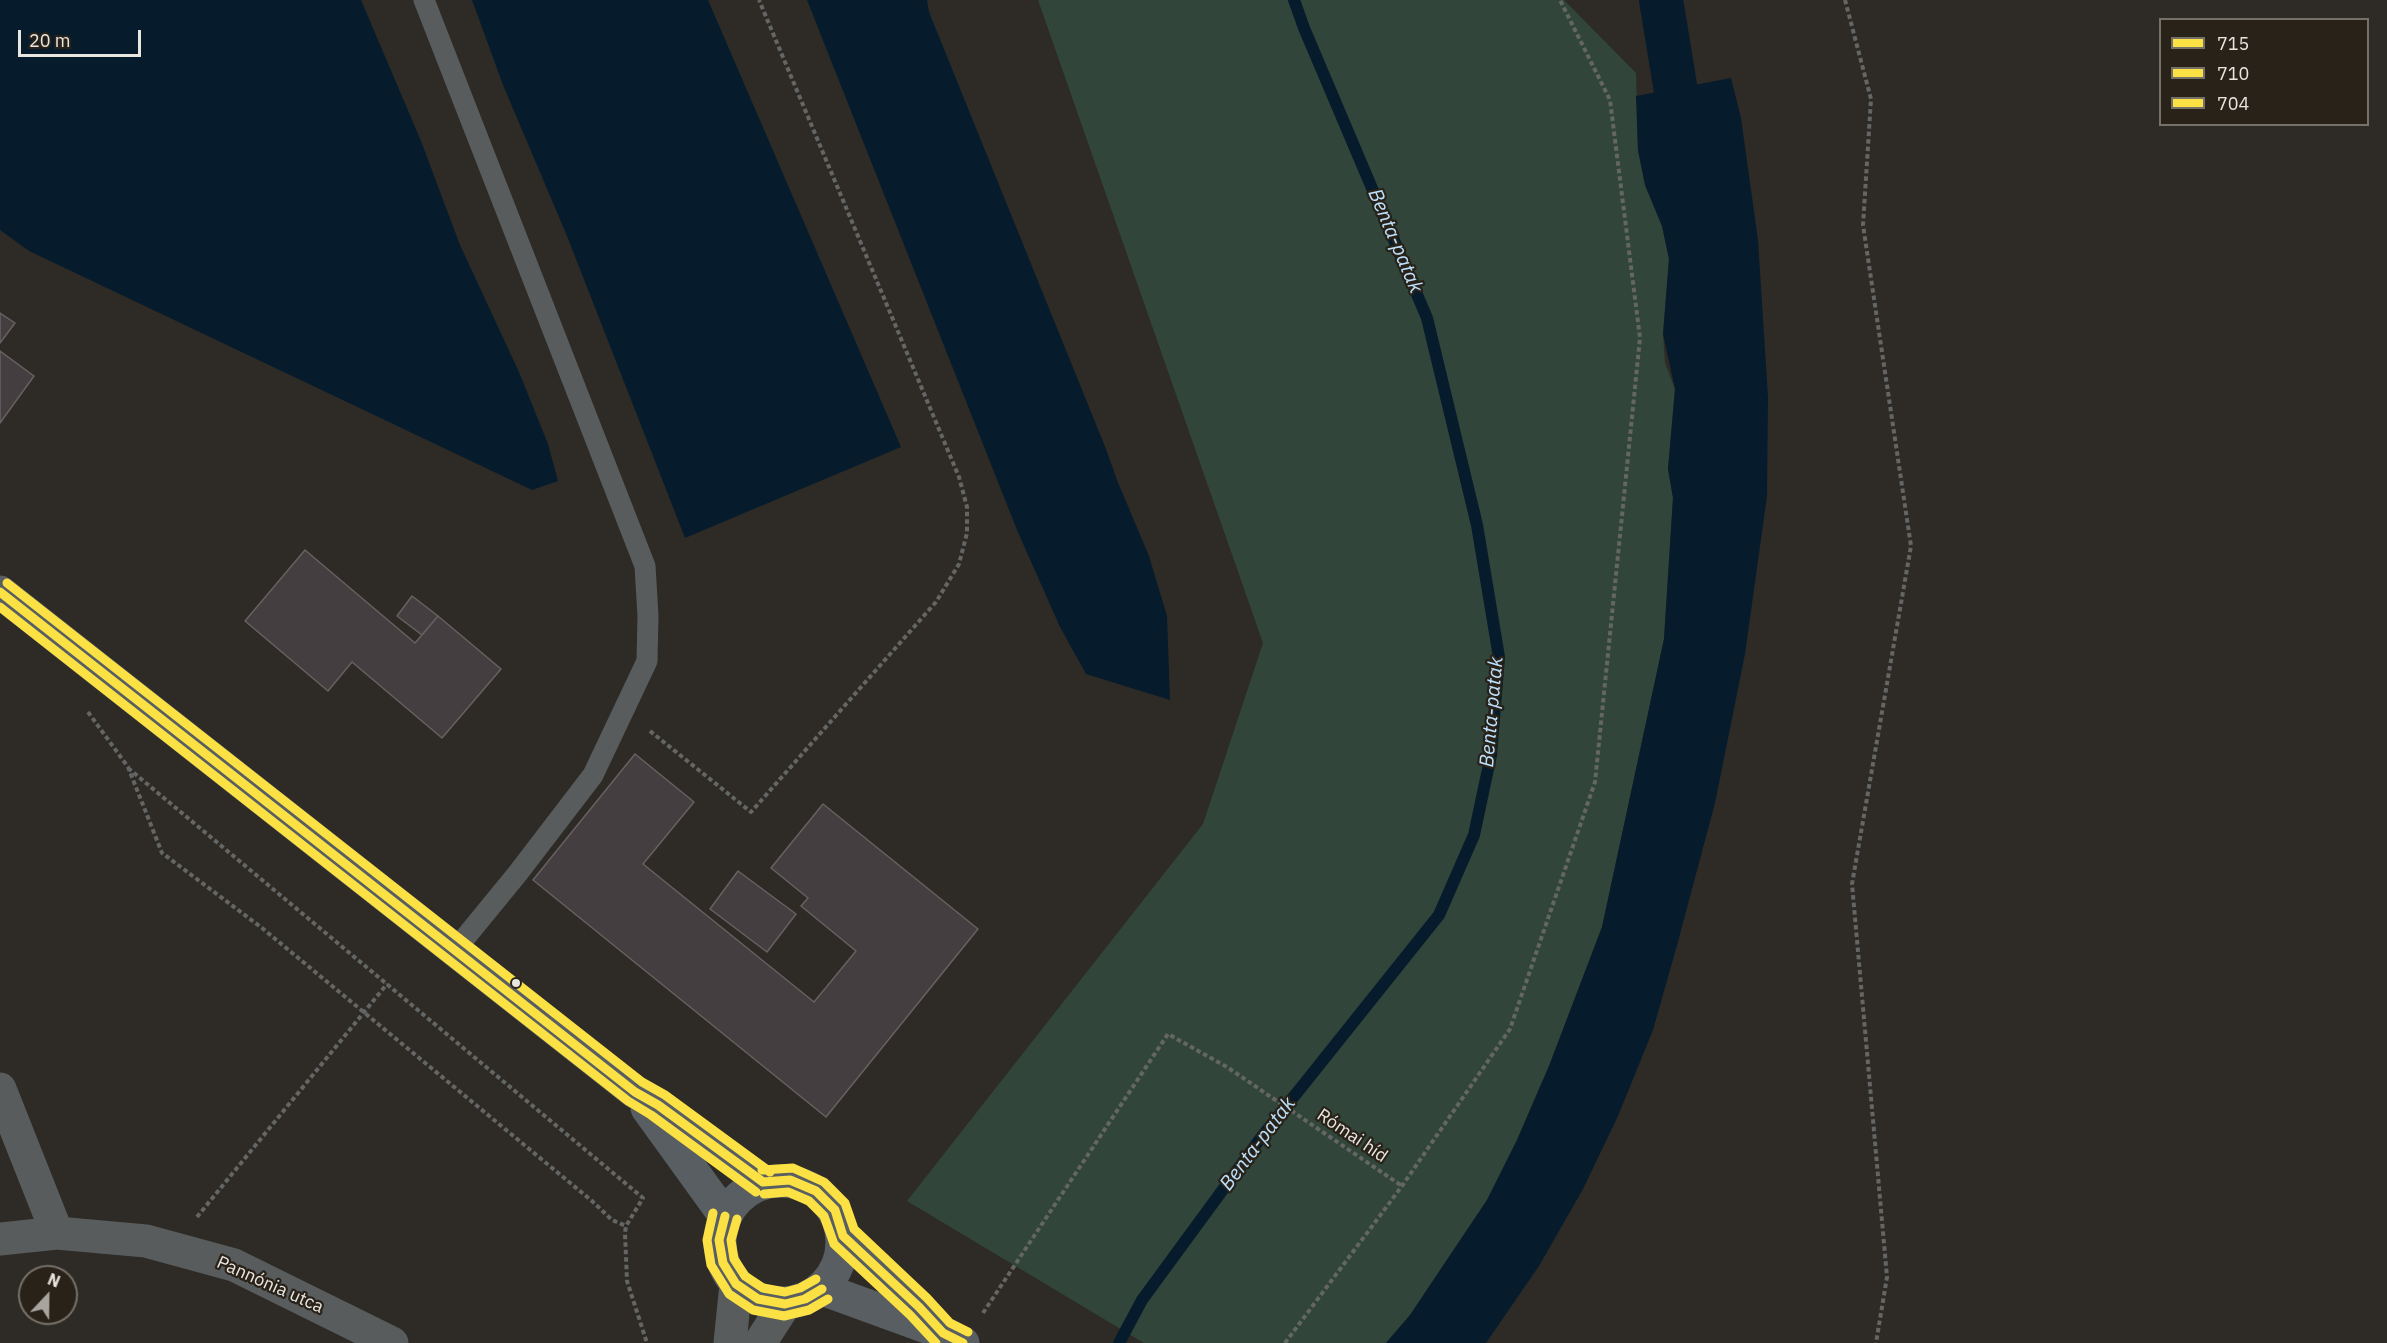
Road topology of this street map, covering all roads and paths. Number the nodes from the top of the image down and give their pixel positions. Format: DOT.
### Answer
graph roads {
  1 [pos="424,0"];
  2 [pos="759,0"];
  3 [pos="1560,0"];
  4 [pos="1845,0"];
  5 [pos="0,592"];
  6 [pos="83,706"];
  7 [pos="625,711"];
  8 [pos="128,767"];
  9 [pos="455,950"];
  10 [pos="387,984"];
  11 [pos="364,1012"];
  12 [pos="0,1089"];
  13 [pos="635,1092"];
  14 [pos="763,1182"];
  15 [pos="1402,1186"];
  16 [pos="725,1216"];
  17 [pos="194,1220"];
  18 [pos="626,1226"];
  19 [pos="57,1233"];
  20 [pos="843,1236"];
  21 [pos="0,1239"];
  22 [pos="736,1284"];
  23 [pos="822,1288"];
  24 [pos="785,1304"];
  25 [pos="982,1315"];
  26 [pos="953,1338"];
  27 [pos="392,1343"];
  28 [pos="647,1343"];
  29 [pos="730,1343"];
  30 [pos="760,1343"];
  31 [pos="1285,1343"];
  32 [pos="1876,1343"];
  1 -- 7 [label="lane"];
  2 -- 7 [label="path"];
  3 -- 15 [label="path"];
  4 -- 32 [label="path"];
  5 -- 9 [label="street"];
  6 -- 8 [label="path"];
  7 -- 9 [label="lane"];
  8 -- 10 [label="path"];
  8 -- 11 [label="path"];
  9 -- 13 [label="street"];
  10 -- 11 [label="path"];
  10 -- 18 [label="path"];
  11 -- 17 [label="path"];
  11 -- 18 [label="path"];
  12 -- 19 [label="street"];
  13 -- 14 [label="street"];
  13 -- 16 [label="street"];
  14 -- 16 [label="street"];
  14 -- 20 [label="street"];
  15 -- 25 [label="path, Római híd"];
  15 -- 31 [label="path"];
  16 -- 22 [label="street"];
  18 -- 28 [label="path"];
  19 -- 21 [label="street, Pannónia utca"];
  19 -- 27 [label="street, Pannónia utca"];
  20 -- 23 [label="street"];
  20 -- 26 [label="street"];
  22 -- 24 [label="street"];
  22 -- 29 [label="street"];
  23 -- 24 [label="street"];
  23 -- 26 [label="street"];
  24 -- 30 [label="street"];
}
